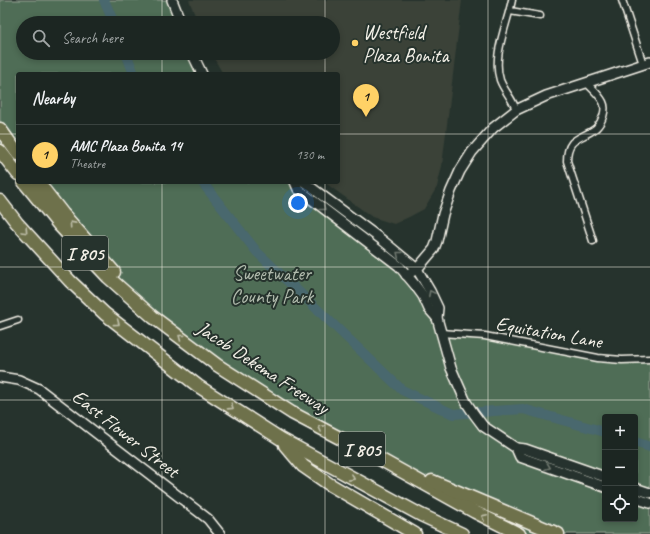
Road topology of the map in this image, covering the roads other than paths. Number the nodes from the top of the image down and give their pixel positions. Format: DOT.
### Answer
graph roads {
  1 [pos="172,0"];
  2 [pos="512,0"];
  3 [pos="622,0"];
  4 [pos="510,11"];
  5 [pos="178,16"];
  6 [pos="540,16"];
  7 [pos="195,60"];
  8 [pos="646,63"];
  9 [pos="201,72"];
  10 [pos="586,83"];
  11 [pos="516,110"];
  12 [pos="0,129"];
  13 [pos="0,151"];
  14 [pos="16,151"];
  15 [pos="16,171"];
  16 [pos="26,184"];
  17 [pos="40,184"];
  18 [pos="296,184"];
  19 [pos="307,184"];
  20 [pos="0,201"];
  21 [pos="593,241"];
  22 [pos="417,270"];
  23 [pos="406,276"];
  24 [pos="153,316"];
  25 [pos="437,318"];
  26 [pos="18,320"];
  27 [pos="0,326"];
  28 [pos="441,333"];
  29 [pos="650,360"];
  30 [pos="0,377"];
  31 [pos="281,440"];
  32 [pos="516,448"];
  33 [pos="376,457"];
  34 [pos="602,476"];
  35 [pos="602,486"];
  36 [pos="638,489"];
  37 [pos="650,493"];
  38 [pos="638,499"];
  39 [pos="650,503"];
  40 [pos="220,534"];
  41 [pos="415,534"];
  42 [pos="462,534"];
  43 [pos="519,534"];
  44 [pos="558,534"];
  1 -- 5 [label="main road"];
  2 -- 4 [label="street"];
  3 -- 8 [label="street"];
  4 -- 6 [label="street"];
  4 -- 11 [label="street"];
  7 -- 9 [label="main road"];
  8 -- 10 [label="main road"];
  10 -- 11 [label="main road"];
  10 -- 21 [label="street"];
  11 -- 22 [label="main road"];
  12 -- 14 [label="highway"];
  13 -- 15 [label="highway"];
  16 -- 24 [label="highway, Jacob Dekema Freeway / I 805"];
  24 -- 17 [label="highway, one-way"];
  18 -- 23 [label="main road, one-way"];
  22 -- 19 [label="main road, one-way"];
  20 -- 31 [label="highway, I 805, one-way"];
  22 -- 23 [label="main road"];
  25 -- 22 [label="main road, one-way"];
  23 -- 25 [label="main road"];
  33 -- 24 [label="highway, Jacob Dekema Freeway / I 805, one-way"];
  25 -- 28 [label="main road"];
  26 -- 27 [label="street"];
  28 -- 29 [label="street, Equitation Lane"];
  28 -- 32 [label="main road"];
  30 -- 40 [label="main road, East Flower Street"];
  31 -- 41 [label="highway"];
  31 -- 42 [label="highway, I 805, one-way"];
  32 -- 34 [label="main road"];
  32 -- 35 [label="main road, one-way"];
  43 -- 33 [label="highway, Jacob Dekema Freeway / I 805, one-way"];
  33 -- 44 [label="highway"];
  36 -- 37 [label="main road"];
  38 -- 39 [label="main road"];
}
